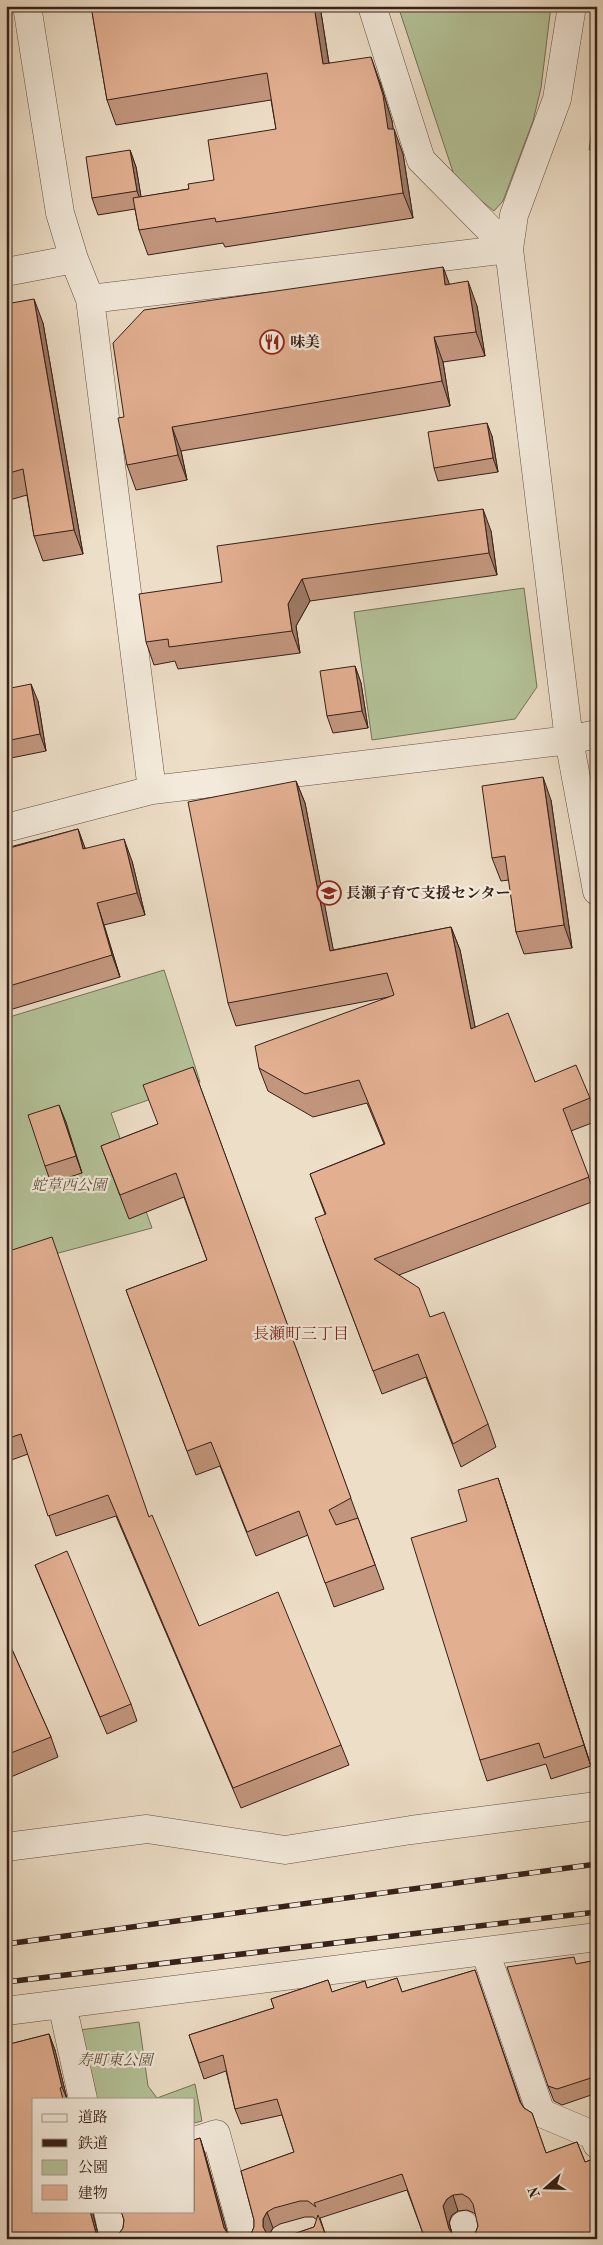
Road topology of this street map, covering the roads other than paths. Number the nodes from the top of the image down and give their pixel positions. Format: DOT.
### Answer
graph roads {
  1 [pos="27,6"];
  2 [pos="372,6"];
  3 [pos="572,6"];
  4 [pos="510,249"];
  5 [pos="74,258"];
  6 [pos="6,272"];
  7 [pos="90,299"];
  8 [pos="597,734"];
  9 [pos="569,740"];
  10 [pos="152,790"];
  11 [pos="6,828"];
  12 [pos="597,891"];
  13 [pos="597,1806"];
  14 [pos="6,1847"];
  15 [pos="597,1937"];
  16 [pos="485,1950"];
  17 [pos="62,2004"];
  18 [pos="6,2011"];
  19 [pos="83,2098"];
  20 [pos="195,2142"];
  21 [pos="597,2144"];
  22 [pos="108,2212"];
  23 [pos="114,2239"];
  24 [pos="245,2239"];
  1 -- 5 [label="street"];
  2 -- 4 [label="street"];
  3 -- 4 [label="street"];
  4 -- 7 [label="street"];
  4 -- 9 [label="street"];
  5 -- 6 [label="street"];
  5 -- 7 [label="street"];
  7 -- 10 [label="street"];
  8 -- 9 [label="street"];
  9 -- 10 [label="street"];
  9 -- 12 [label="street"];
  10 -- 11 [label="street"];
  13 -- 14 [label="street"];
  15 -- 16 [label="street"];
  16 -- 17 [label="street"];
  16 -- 21 [label="street"];
  17 -- 18 [label="street"];
  17 -- 19 [label="street"];
  20 -- 24 [label="street"];
  22 -- 23 [label="street"];
}
